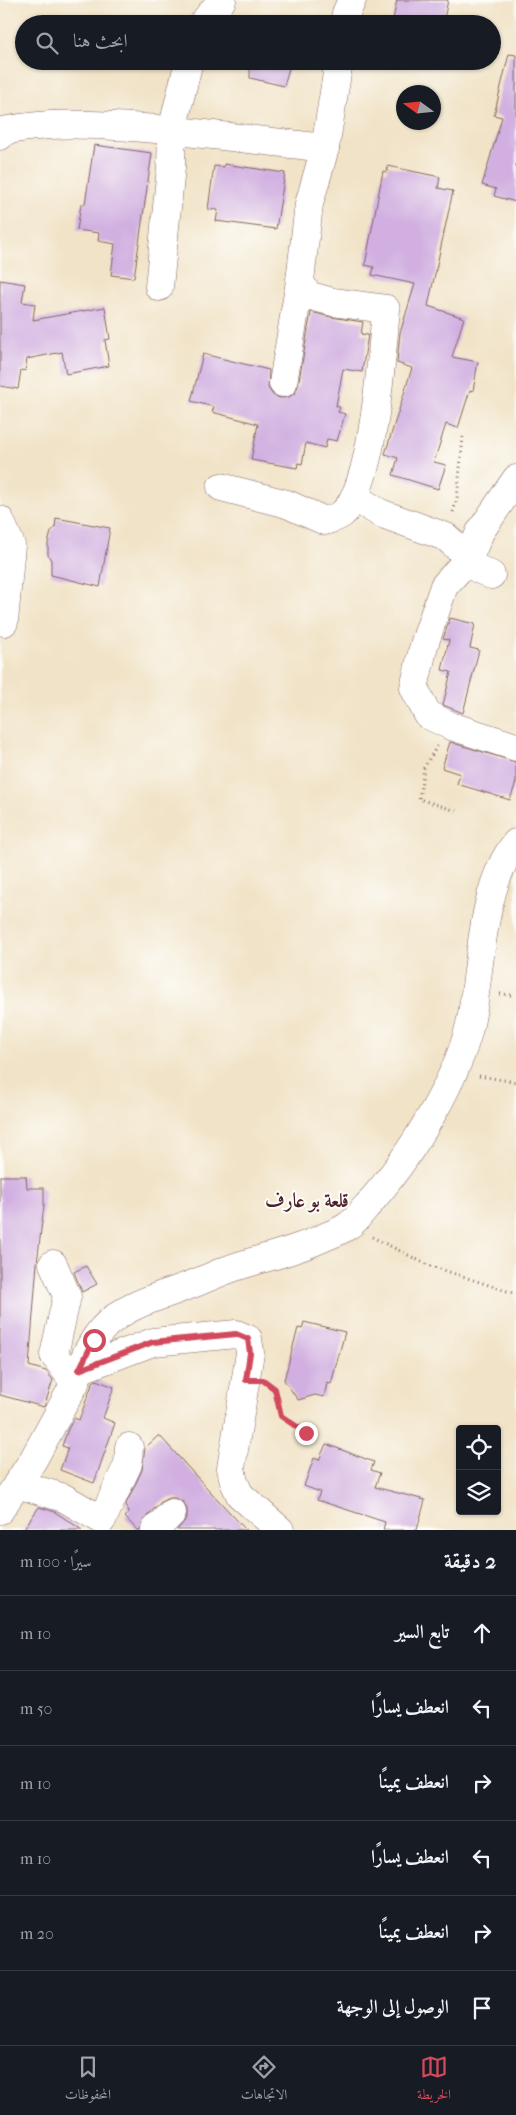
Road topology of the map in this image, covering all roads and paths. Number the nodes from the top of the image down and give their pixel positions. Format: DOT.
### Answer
graph roads {
  1 [pos="222,0"];
  2 [pos="352,0"];
  3 [pos="210,15"];
  4 [pos="346,15"];
  5 [pos="187,70"];
  6 [pos="338,70"];
  7 [pos="1,125"];
  8 [pos="172,130"];
  9 [pos="325,148"];
  10 [pos="300,280"];
  11 [pos="159,286"];
  12 [pos="283,383"];
  13 [pos="463,437"];
  14 [pos="516,479"];
  15 [pos="221,487"];
  16 [pos="354,497"];
  17 [pos="0,520"];
  18 [pos="446,537"];
  19 [pos="469,558"];
  20 [pos="490,575"];
  21 [pos="4,622"];
  22 [pos="428,715"];
  23 [pos="516,747"];
  24 [pos="460,812"];
  25 [pos="514,849"];
  26 [pos="454,1073"];
  27 [pos="516,1082"];
  28 [pos="349,1225"];
  29 [pos="54,1264"];
  30 [pos="516,1294"];
  31 [pos="77,1377"];
  32 [pos="246,1380"];
  33 [pos="306,1433"];
  34 [pos="129,1447"];
  35 [pos="17,1484"];
  36 [pos="0,1510"];
  37 [pos="106,1525"];
  38 [pos="280,1530"];
  1 -- 3 [label="street"];
  2 -- 4 [label="street"];
  5 -- 8 [label="street"];
  6 -- 9 [label="street"];
  7 -- 8 [label="street"];
  8 -- 9 [label="street"];
  8 -- 11 [label="street"];
  9 -- 10 [label="street"];
  10 -- 12 [label="street"];
  10 -- 16 [label="street"];
  13 -- 18 [label="path"];
  14 -- 19 [label="street"];
  15 -- 16 [label="street"];
  16 -- 18 [label="street"];
  17 -- 21 [label="street"];
  18 -- 19 [label="street"];
  19 -- 20 [label="street"];
  19 -- 22 [label="street"];
  22 -- 23 [label="street"];
  22 -- 24 [label="path"];
  25 -- 26 [label="street"];
  26 -- 27 [label="path"];
  26 -- 28 [label="street"];
  28 -- 30 [label="path"];
  28 -- 31 [label="street"];
  29 -- 31 [label="street"];
  31 -- 32 [label="street"];
  31 -- 35 [label="street"];
  32 -- 33 [label="path"];
  32 -- 38 [label="street"];
  34 -- 37 [label="street"];
  35 -- 36 [label="street"];
  35 -- 37 [label="street"];
}
